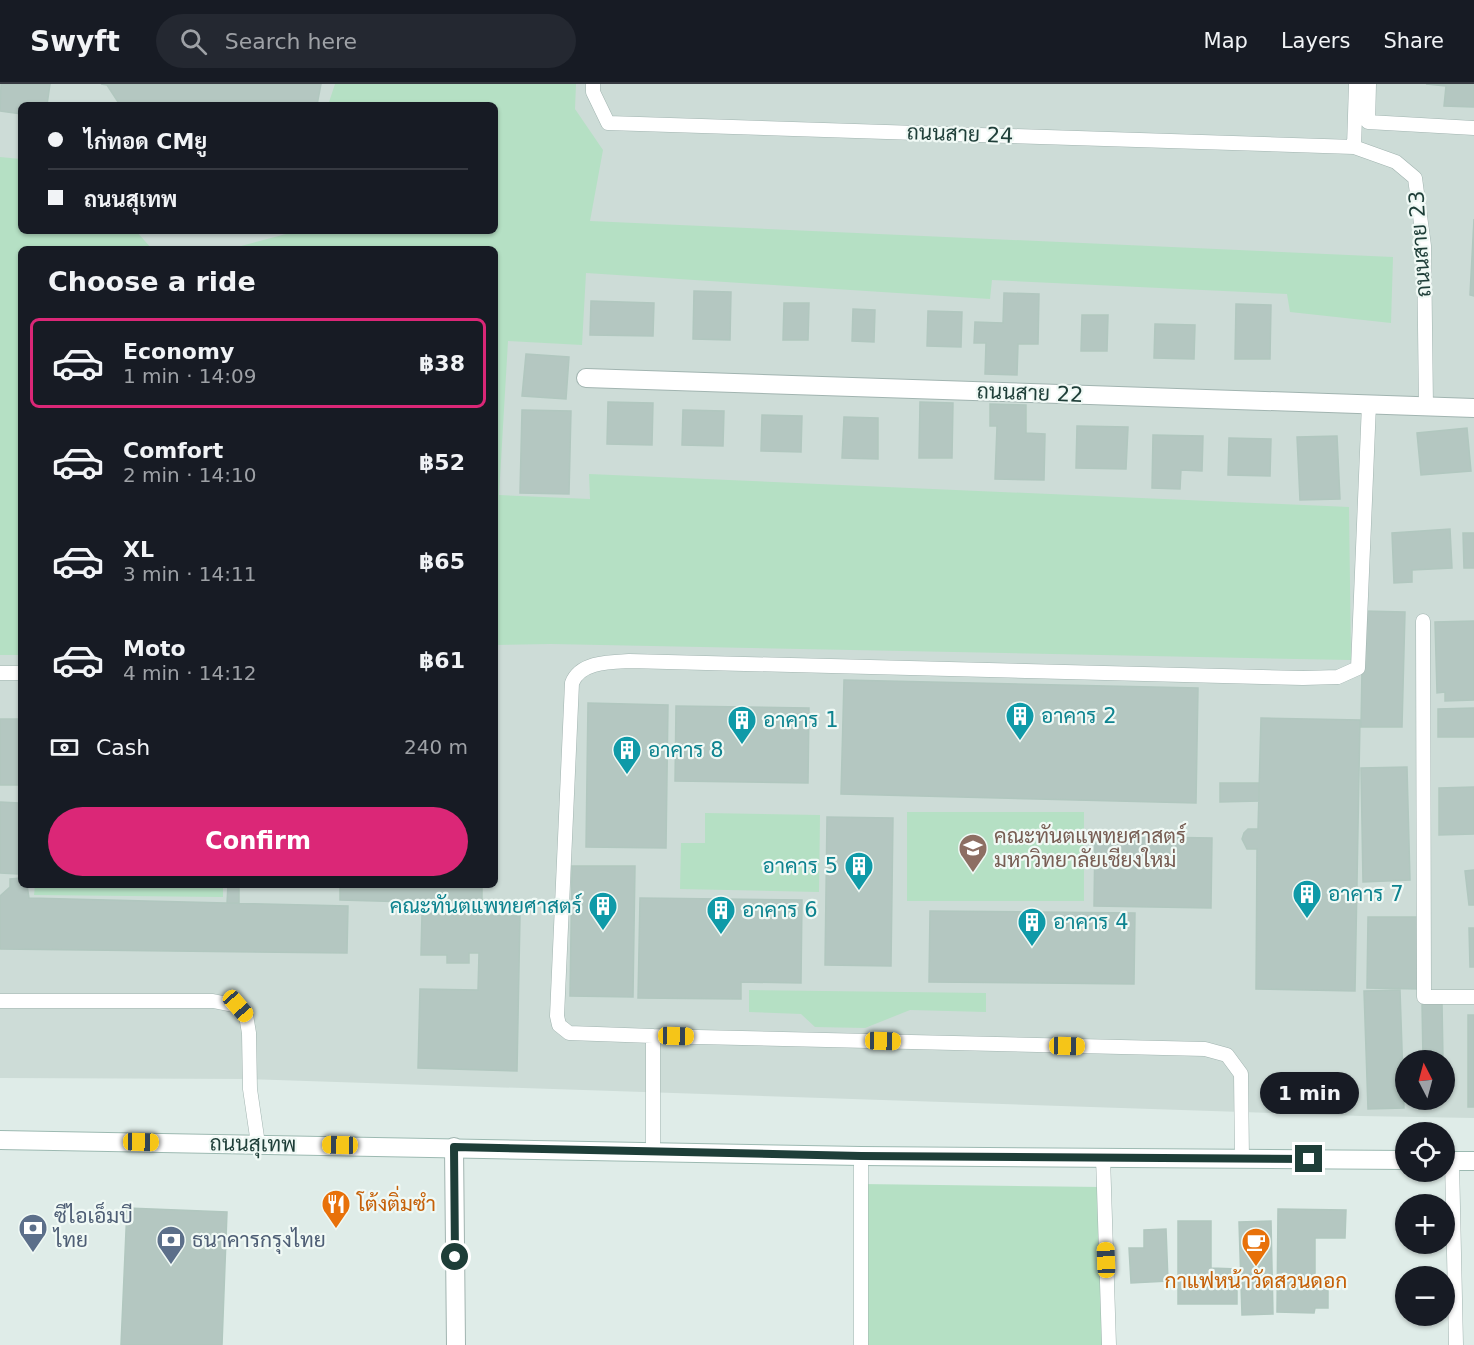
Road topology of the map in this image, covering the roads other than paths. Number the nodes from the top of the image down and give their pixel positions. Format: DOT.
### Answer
graph roads {
  1 [pos="593,84"];
  2 [pos="1356,84"];
  3 [pos="1369,84"];
  4 [pos="1474,128"];
  5 [pos="1354,147"];
  6 [pos="586,378"];
  7 [pos="1369,404"];
  8 [pos="1426,406"];
  9 [pos="1474,408"];
  10 [pos="1423,621"];
  11 [pos="0,673"];
  12 [pos="18,673"];
  13 [pos="1474,997"];
  14 [pos="0,1001"];
  15 [pos="653,1036"];
  16 [pos="0,1140"];
  17 [pos="258,1144"];
  18 [pos="454,1147"];
  19 [pos="653,1151"];
  20 [pos="861,1156"];
  21 [pos="1102,1157"];
  22 [pos="1242,1159"];
  23 [pos="1395,1160"];
  24 [pos="1455,1161"];
  25 [pos="1474,1161"];
  26 [pos="1449,1182"];
  27 [pos="456,1345"];
  28 [pos="861,1345"];
  29 [pos="1109,1345"];
  30 [pos="1456,1345"];
  1 -- 5 [label="lane, ถนนสาย 24"];
  2 -- 5 [label="lane"];
  3 -- 4 [label="lane"];
  5 -- 8 [label="lane, ถนนสาย 23"];
  6 -- 7 [label="main road, ถนนสาย 22"];
  7 -- 8 [label="main road, ถนนสาย 22"];
  7 -- 15 [label="lane"];
  8 -- 9 [label="main road, ถนนสาย 22"];
  10 -- 13 [label="lane"];
  11 -- 12 [label="lane"];
  14 -- 17 [label="lane"];
  15 -- 19 [label="lane"];
  15 -- 22 [label="lane"];
  16 -- 17 [label="main road, ถนนสุเทพ"];
  17 -- 18 [label="main road, ถนนสุเทพ"];
  18 -- 19 [label="main road, ถนนสุเทพ"];
  18 -- 27 [label="main road"];
  19 -- 20 [label="main road, ถนนสุเทพ"];
  20 -- 21 [label="main road, ถนนสุเทพ"];
  20 -- 28 [label="lane"];
  21 -- 22 [label="main road, ถนนสุเทพ"];
  21 -- 29 [label="lane"];
  22 -- 23 [label="main road, ถนนสุเทพ"];
  24 -- 25 [label="main road"];
  26 -- 30 [label="lane"];
}
